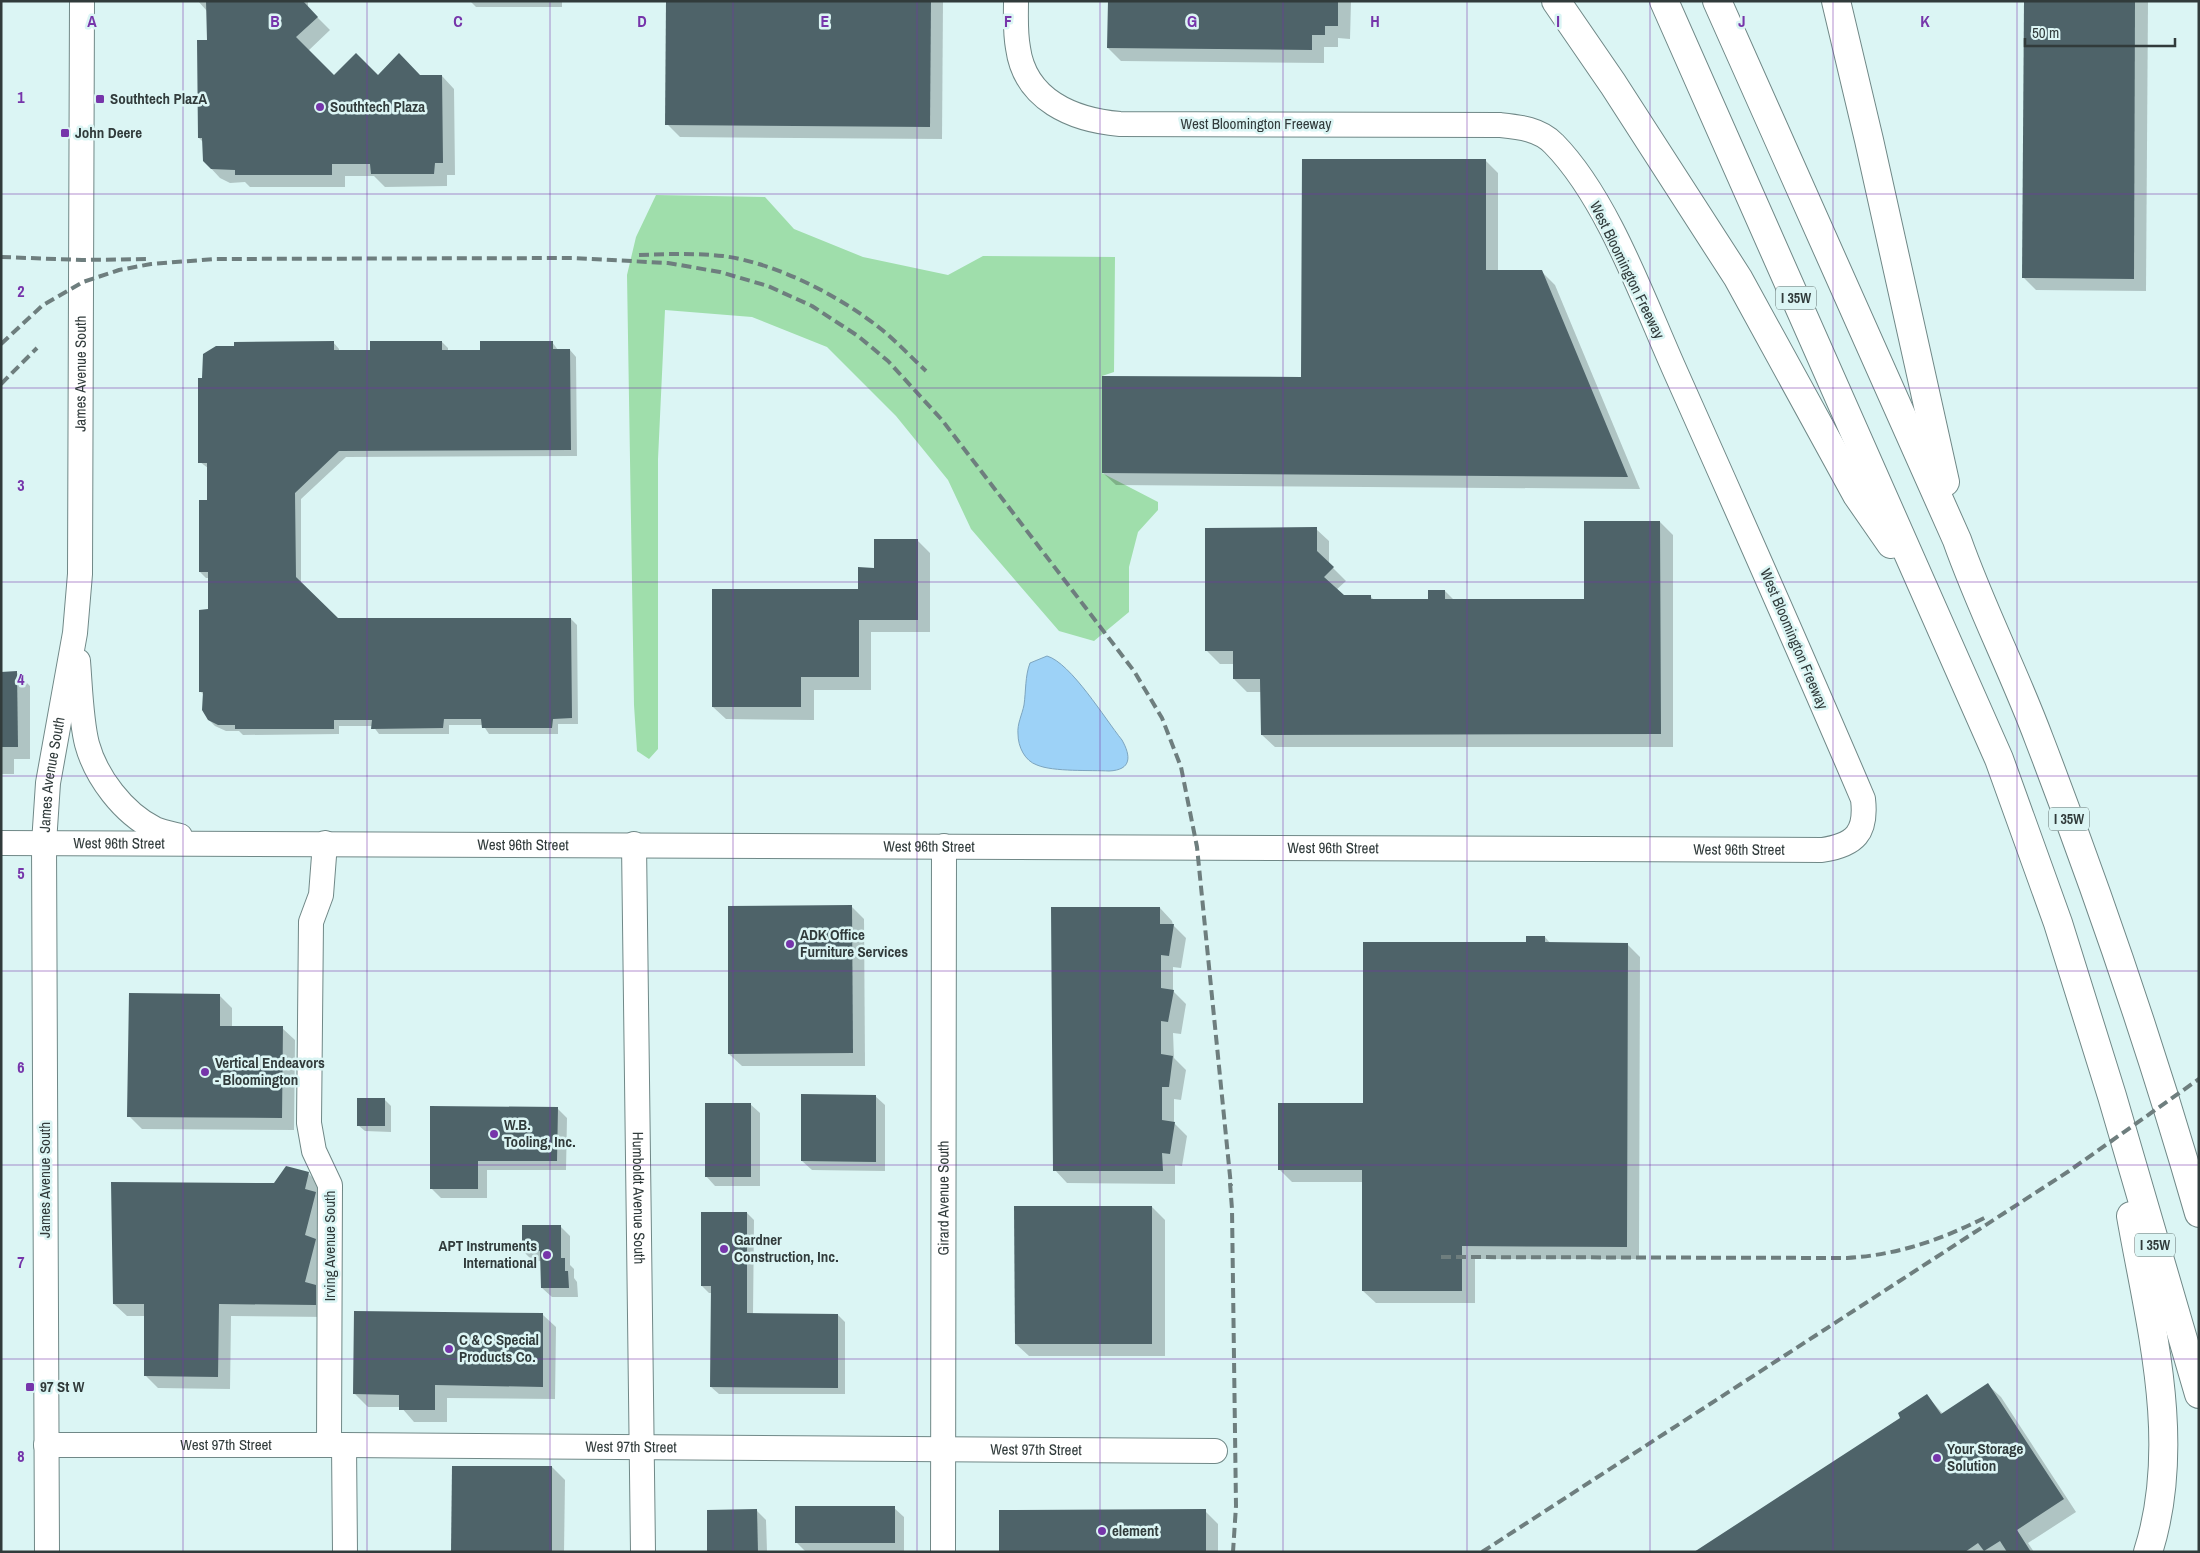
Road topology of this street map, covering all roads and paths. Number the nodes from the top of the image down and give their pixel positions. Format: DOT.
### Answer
graph roads {
  1 [pos="82,1"];
  2 [pos="1016,1"];
  3 [pos="1556,1"];
  4 [pos="1664,1"];
  5 [pos="1717,1"];
  6 [pos="1836,1"];
  7 [pos="1957,540"];
  8 [pos="1927,596"];
  9 [pos="74,633"];
  10 [pos="1854,838"];
  11 [pos="201,842"];
  12 [pos="1,843"];
  13 [pos="44,843"];
  14 [pos="325,843"];
  15 [pos="634,844"];
  16 [pos="944,846"];
  17 [pos="2112,1096"];
  18 [pos="2167,1103"];
  19 [pos="2199,1175"];
  20 [pos="2199,1213"];
  21 [pos="2199,1394"];
  22 [pos="46,1445"];
  23 [pos="337,1445"];
  24 [pos="643,1447"];
  25 [pos="943,1449"];
  26 [pos="1215,1451"];
  27 [pos="47,1552"];
  28 [pos="345,1552"];
  29 [pos="643,1552"];
  30 [pos="943,1552"];
  31 [pos="2148,1552"];
  1 -- 9 [label="street, James Avenue South"];
  2 -- 10 [label="street, West Bloomington Freeway"];
  3 -- 8 [label="highway"];
  4 -- 8 [label="highway, I 35W"];
  5 -- 7 [label="highway, I 35W"];
  6 -- 7 [label="highway"];
  7 -- 18 [label="highway, I 35W"];
  8 -- 17 [label="highway, I 35W"];
  9 -- 11 [label="street"];
  9 -- 13 [label="street, James Avenue South"];
  10 -- 16 [label="street, West 96th Street"];
  11 -- 13 [label="street, West 96th Street"];
  11 -- 14 [label="street, West 96th Street"];
  12 -- 13 [label="street, West 96th Street"];
  13 -- 22 [label="street, James Avenue South"];
  14 -- 15 [label="street, West 96th Street"];
  14 -- 23 [label="street, Irving Avenue South"];
  15 -- 16 [label="street, West 96th Street"];
  15 -- 24 [label="street, Humboldt Avenue South"];
  16 -- 25 [label="street, Girard Avenue South"];
  17 -- 21 [label="highway, I 35W"];
  17 -- 31 [label="highway"];
  18 -- 19 [label="highway"];
  18 -- 20 [label="highway, I 35W"];
  22 -- 23 [label="street, West 97th Street"];
  22 -- 27 [label="street, James Avenue South"];
  23 -- 24 [label="street, West 97th Street"];
  23 -- 28 [label="street, Irving Avenue South"];
  24 -- 25 [label="street, West 97th Street"];
  24 -- 29 [label="street, Humboldt Avenue South"];
  25 -- 26 [label="street, West 97th Street"];
  25 -- 30 [label="street, Girard Avenue South"];
}
